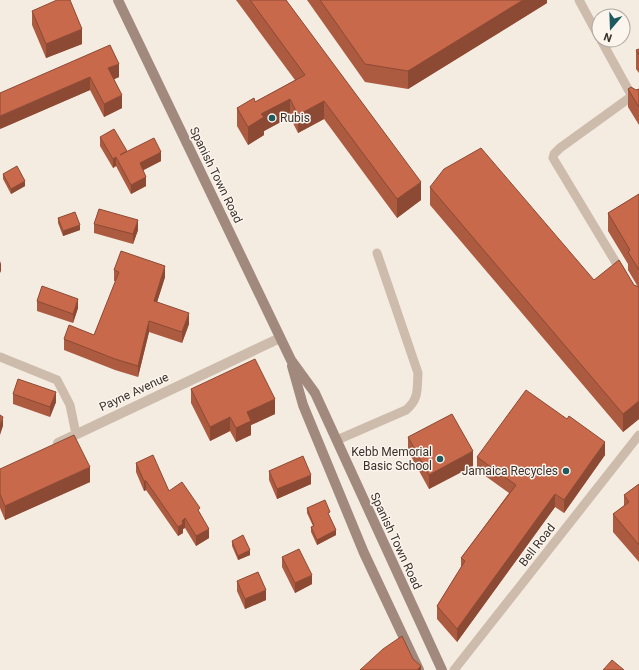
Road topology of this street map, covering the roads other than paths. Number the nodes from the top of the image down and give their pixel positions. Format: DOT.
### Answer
graph roads {
  1 [pos="118,0"];
  2 [pos="578,0"];
  3 [pos="591,23"];
  4 [pos="605,48"];
  5 [pos="377,253"];
  6 [pos="627,280"];
  7 [pos="280,338"];
  8 [pos="0,357"];
  9 [pos="291,360"];
  10 [pos="76,434"];
  11 [pos="639,435"];
  12 [pos="337,440"];
  13 [pos="49,447"];
  14 [pos="419,670"];
  15 [pos="442,670"];
  16 [pos="454,670"];
  1 -- 7 [label="main road, Spanish Town Road"];
  2 -- 3 [label="lane"];
  4 -- 6 [label="lane"];
  5 -- 12 [label="lane"];
  7 -- 9 [label="main road, Spanish Town Road"];
  7 -- 10 [label="street, Payne Avenue"];
  8 -- 10 [label="lane"];
  9 -- 12 [label="main road, Spanish Town Road"];
  9 -- 14 [label="main road, Spanish Town Road"];
  10 -- 13 [label="street, Payne Avenue"];
  11 -- 16 [label="lane, Bell Road"];
  12 -- 15 [label="main road, Spanish Town Road"];
}
